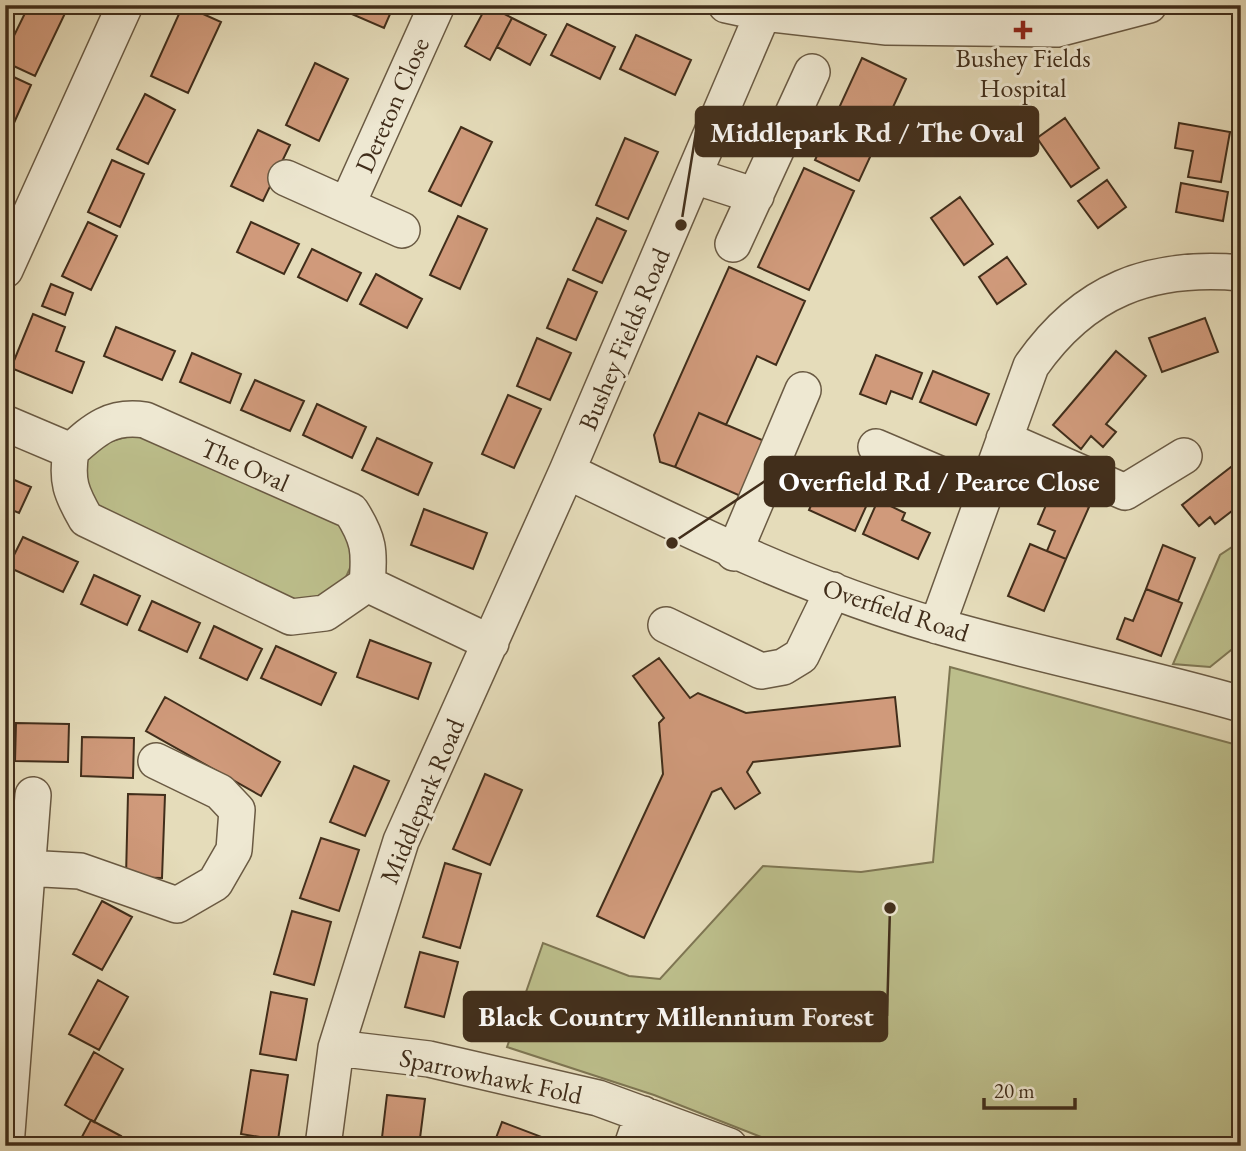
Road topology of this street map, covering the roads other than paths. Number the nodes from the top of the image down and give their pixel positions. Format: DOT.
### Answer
graph roads {
  1 [pos="125,5"];
  2 [pos="437,5"];
  3 [pos="726,5"];
  4 [pos="1149,5"];
  5 [pos="763,13"];
  6 [pos="812,72"];
  7 [pos="694,176"];
  8 [pos="286,178"];
  9 [pos="756,196"];
  10 [pos="347,205"];
  11 [pos="402,230"];
  12 [pos="733,244"];
  13 [pos="5,270"];
  14 [pos="1241,273"];
  15 [pos="803,390"];
  16 [pos="5,423"];
  17 [pos="1004,439"];
  18 [pos="876,447"];
  19 [pos="71,451"];
  20 [pos="1184,456"];
  21 [pos="567,471"];
  22 [pos="985,493"];
  23 [pos="734,552"];
  24 [pos="366,584"];
  25 [pos="833,590"];
  26 [pos="666,625"];
  27 [pos="937,626"];
  28 [pos="491,643"];
  29 [pos="1241,704"];
  30 [pos="156,761"];
  31 [pos="33,796"];
  32 [pos="26,868"];
  33 [pos="336,1048"];
  34 [pos="638,1130"];
  35 [pos="6,1146"];
  36 [pos="323,1146"];
  37 [pos="729,1146"];
  1 -- 13 [label="street"];
  2 -- 10 [label="street, Dereton Close"];
  3 -- 5 [label="street"];
  4 -- 5 [label="street"];
  5 -- 7 [label="street, Bushey Fields Road"];
  6 -- 9 [label="street"];
  7 -- 9 [label="street"];
  7 -- 21 [label="street, Bushey Fields Road"];
  8 -- 10 [label="street, Dereton Close"];
  9 -- 12 [label="street"];
  10 -- 11 [label="street, Dereton Close"];
  14 -- 17 [label="street"];
  15 -- 23 [label="street"];
  16 -- 19 [label="street"];
  17 -- 20 [label="street"];
  17 -- 22 [label="street"];
  18 -- 22 [label="street"];
  19 -- 24 [label="street"];
  19 -- 24 [label="street, The Oval"];
  21 -- 23 [label="street, Overfield Road"];
  21 -- 28 [label="street, Middlepark Road"];
  22 -- 27 [label="street"];
  23 -- 25 [label="street, Overfield Road"];
  24 -- 28 [label="street"];
  25 -- 26 [label="street"];
  25 -- 27 [label="street, Overfield Road"];
  27 -- 29 [label="street, Overfield Road"];
  28 -- 33 [label="street, Middlepark Road"];
  30 -- 32 [label="street"];
  31 -- 32 [label="street"];
  32 -- 35 [label="street"];
  33 -- 34 [label="street, Sparrowhawk Fold"];
  33 -- 36 [label="street, Middlepark Road"];
  34 -- 37 [label="street, Sparrowhawk Fold"];
}
